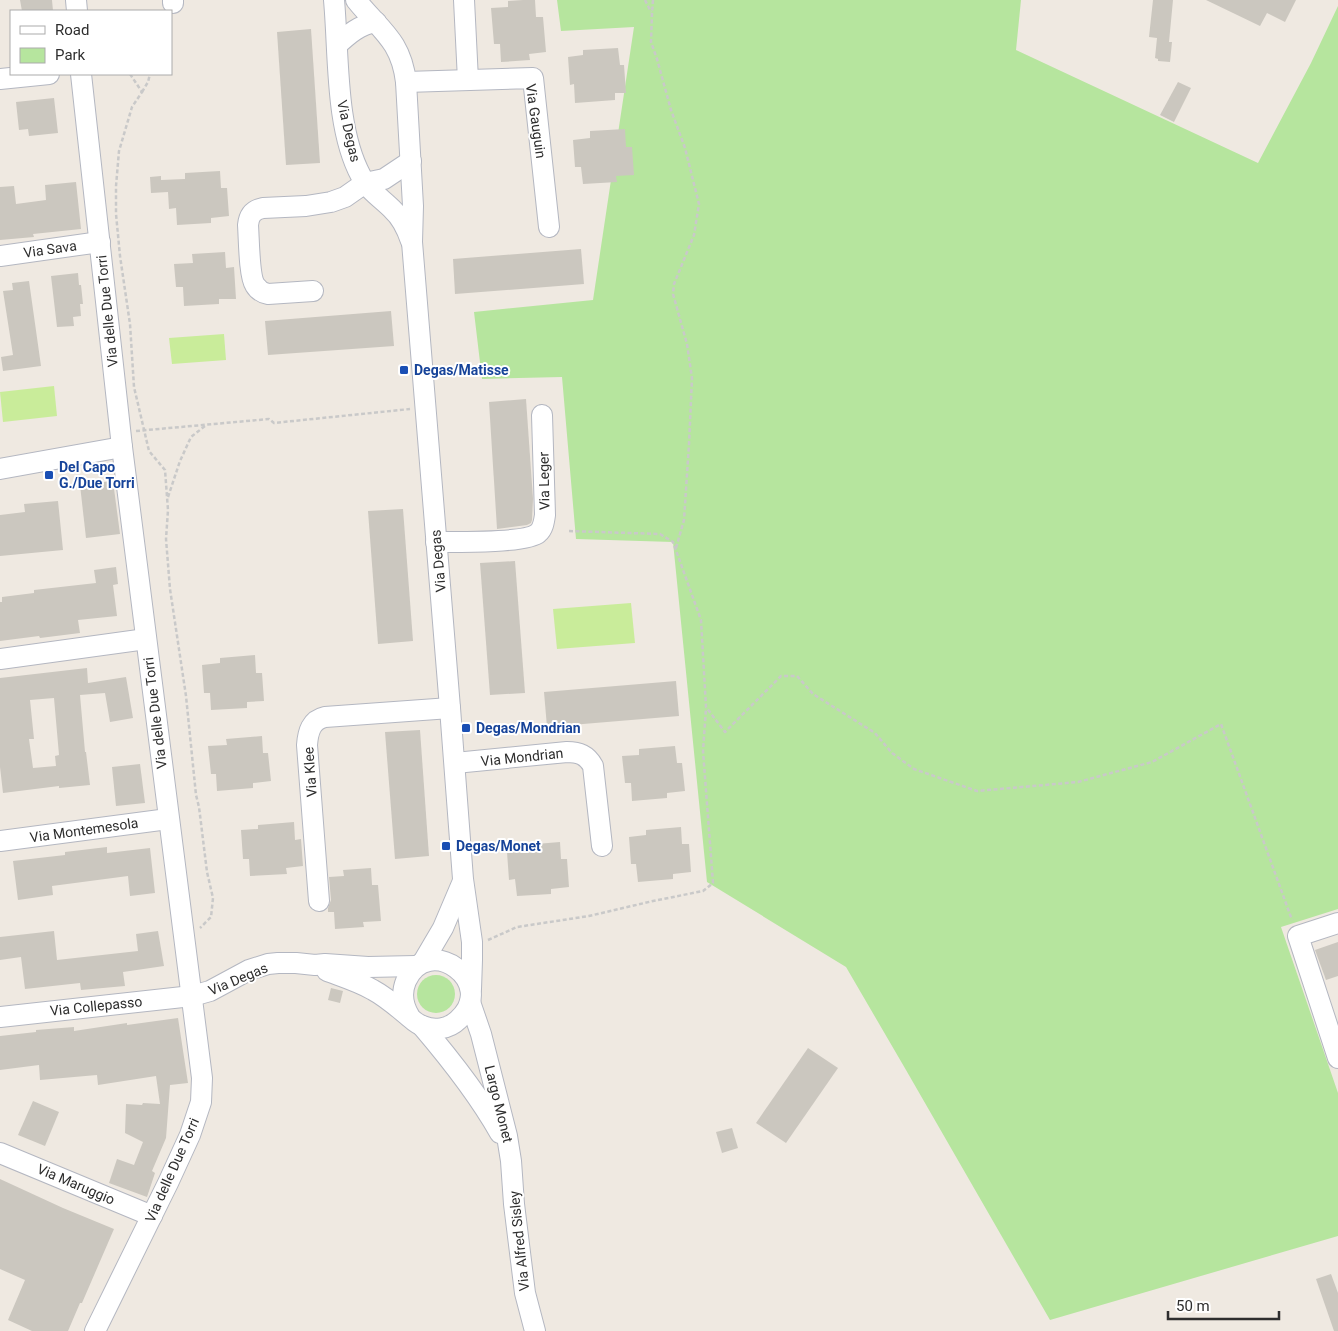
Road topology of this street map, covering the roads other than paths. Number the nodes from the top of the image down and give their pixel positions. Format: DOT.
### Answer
graph roads {
  1 [pos="334,0"];
  2 [pos="356,0"];
  3 [pos="464,0"];
  4 [pos="376,22"];
  5 [pos="337,45"];
  6 [pos="41,75"];
  7 [pos="81,75"];
  8 [pos="0,80"];
  9 [pos="468,80"];
  10 [pos="406,82"];
  11 [pos="411,161"];
  12 [pos="365,183"];
  13 [pos="549,227"];
  14 [pos="100,242"];
  15 [pos="412,242"];
  16 [pos="0,256"];
  17 [pos="313,291"];
  18 [pos="542,415"];
  19 [pos="121,440"];
  20 [pos="0,469"];
  21 [pos="436,542"];
  22 [pos="146,639"];
  23 [pos="0,659"];
  24 [pos="450,708"];
  25 [pos="455,763"];
  26 [pos="168,819"];
  27 [pos="0,841"];
  28 [pos="602,846"];
  29 [pos="463,879"];
  30 [pos="319,900"];
  31 [pos="1338,923"];
  32 [pos="420,964"];
  33 [pos="315,965"];
  34 [pos="470,995"];
  35 [pos="192,996"];
  36 [pos="0,1017"];
  37 [pos="416,1022"];
  38 [pos="1338,1058"];
  39 [pos="510,1150"];
  40 [pos="0,1152"];
  41 [pos="152,1216"];
  42 [pos="95,1331"];
  43 [pos="535,1331"];
  1 -- 5 [label="street, Via Degas"];
  2 -- 4 [label="street, Via Degas"];
  3 -- 9 [label="street"];
  4 -- 5 [label="street"];
  4 -- 10 [label="street, Via Degas"];
  5 -- 12 [label="street, Via Degas"];
  6 -- 8 [label="street"];
  7 -- 14 [label="street, Via delle Due Torri"];
  9 -- 10 [label="street, Via Gauguin"];
  9 -- 13 [label="street, Via Gauguin"];
  10 -- 11 [label="street, Via Degas"];
  11 -- 12 [label="street"];
  11 -- 15 [label="street, Via Degas"];
  12 -- 15 [label="street, Via Degas"];
  12 -- 17 [label="street"];
  14 -- 16 [label="street, Via Sava"];
  14 -- 19 [label="street, Via delle Due Torri"];
  15 -- 21 [label="street, Via Degas"];
  18 -- 21 [label="street, Via Leger"];
  19 -- 20 [label="street"];
  19 -- 22 [label="street, Via delle Due Torri"];
  21 -- 24 [label="street, Via Degas"];
  22 -- 23 [label="street"];
  22 -- 26 [label="street, Via delle Due Torri"];
  24 -- 25 [label="street, Via Degas"];
  24 -- 30 [label="street, Via Klee"];
  25 -- 28 [label="street, Via Mondrian"];
  25 -- 29 [label="street, Via Degas"];
  26 -- 27 [label="street, Via Montemesola"];
  26 -- 35 [label="street, Via delle Due Torri"];
  29 -- 32 [label="street, Via Degas"];
  29 -- 34 [label="street, Via Degas"];
  31 -- 38 [label="street"];
  32 -- 33 [label="street, Largo Monet"];
  32 -- 34 [label="street, Largo Monet"];
  32 -- 37 [label="street, Largo Monet"];
  33 -- 35 [label="street, Via Degas"];
  33 -- 37 [label="street, Largo Monet"];
  34 -- 37 [label="street"];
  34 -- 39 [label="street, Largo Monet"];
  35 -- 36 [label="street, Via Collepasso"];
  35 -- 41 [label="street, Via delle Due Torri"];
  37 -- 39 [label="street, Largo Monet"];
  39 -- 43 [label="street, Via Alfred Sisley"];
  40 -- 41 [label="street, Via Maruggio"];
  41 -- 42 [label="street, Via delle Due Torri"];
}
